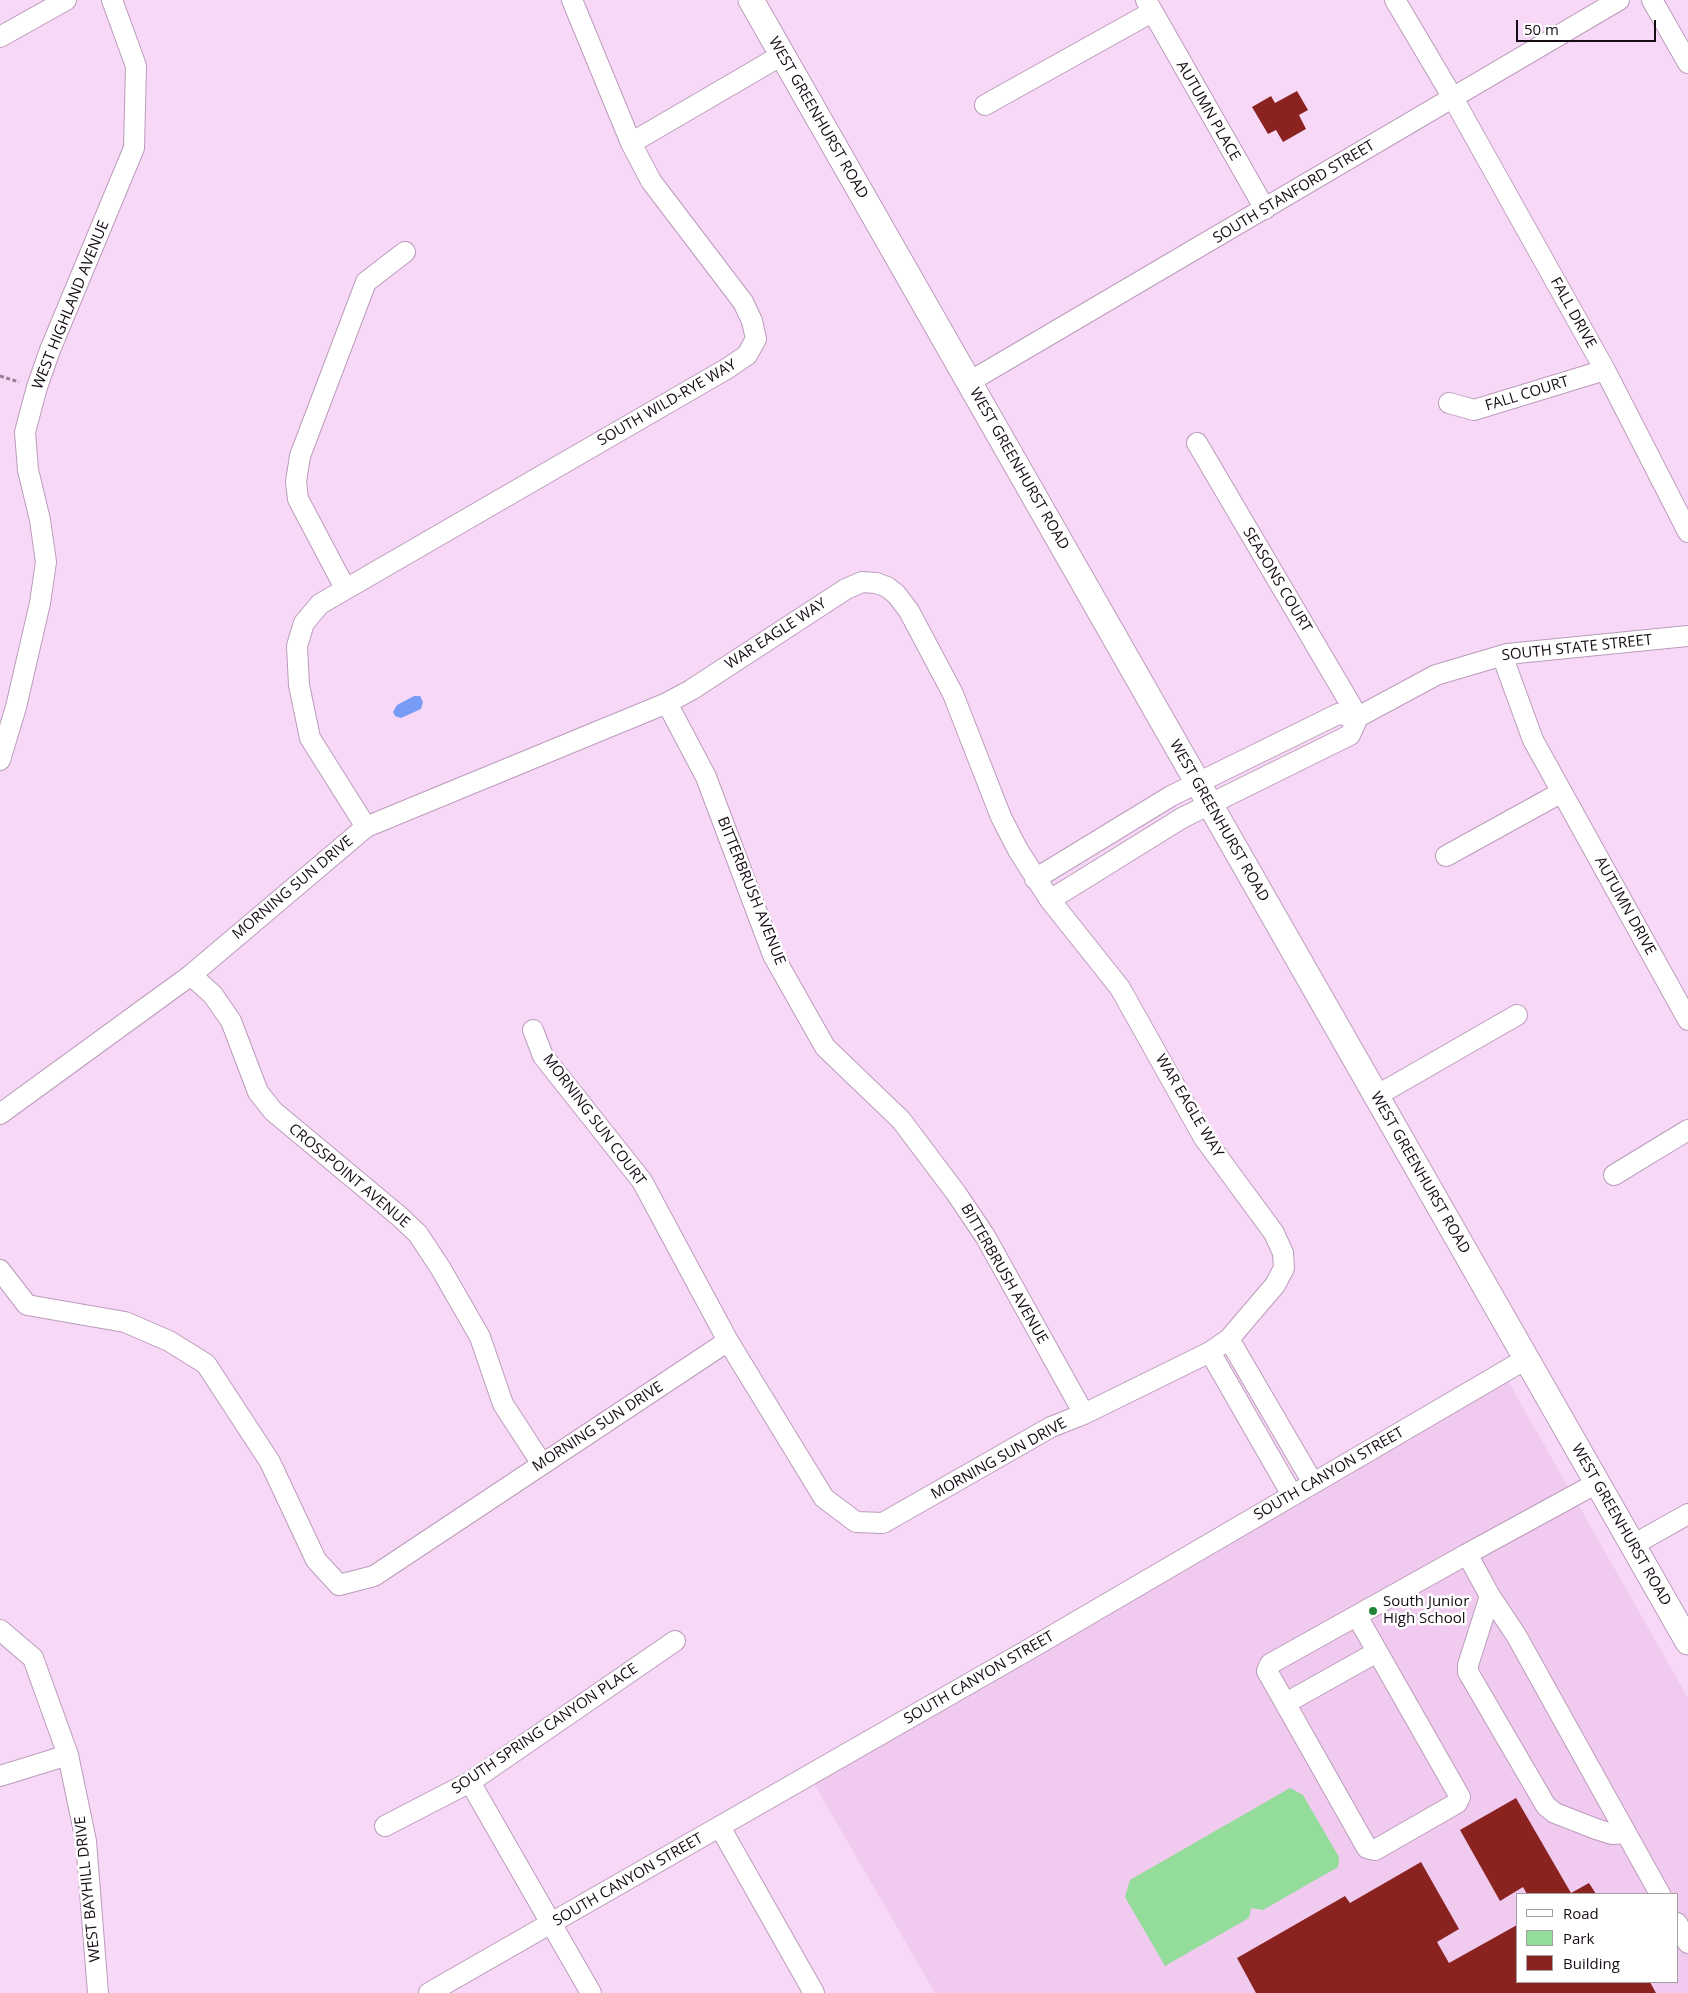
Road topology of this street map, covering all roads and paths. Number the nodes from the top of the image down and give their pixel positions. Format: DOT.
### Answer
graph roads {
  1 [pos="66,0"];
  2 [pos="112,0"];
  3 [pos="572,0"];
  4 [pos="751,0"];
  5 [pos="1396,0"];
  6 [pos="1619,0"];
  7 [pos="1652,0"];
  8 [pos="1148,6"];
  9 [pos="0,37"];
  10 [pos="782,55"];
  11 [pos="1688,63"];
  12 [pos="1453,98"];
  13 [pos="985,105"];
  14 [pos="631,143"];
  15 [pos="1265,209"];
  16 [pos="405,252"];
  17 [pos="1605,370"];
  18 [pos="969,382"];
  19 [pos="1449,404"];
  20 [pos="1197,443"];
  21 [pos="1688,532"];
  22 [pos="345,588"];
  23 [pos="1688,636"];
  24 [pos="1506,654"];
  25 [pos="667,703"];
  26 [pos="1358,717"];
  27 [pos="0,760"];
  28 [pos="1562,792"];
  29 [pos="1204,794"];
  30 [pos="366,827"];
  31 [pos="1446,856"];
  32 [pos="1035,879"];
  33 [pos="1050,900"];
  34 [pos="191,975"];
  35 [pos="1517,1015"];
  36 [pos="1688,1020"];
  37 [pos="534,1030"];
  38 [pos="1376,1096"];
  39 [pos="0,1114"];
  40 [pos="1688,1130"];
  41 [pos="1614,1175"];
  42 [pos="0,1270"];
  43 [pos="1229,1339"];
  44 [pos="728,1341"];
  45 [pos="1210,1352"];
  46 [pos="1526,1359"];
  47 [pos="1084,1414"];
  48 [pos="542,1464"];
  49 [pos="1312,1483"];
  50 [pos="1597,1483"];
  51 [pos="1292,1495"];
  52 [pos="1688,1514"];
  53 [pos="1633,1545"];
  54 [pos="1467,1554"];
  55 [pos="1490,1596"];
  56 [pos="1357,1616"];
  57 [pos="0,1630"];
  58 [pos="675,1641"];
  59 [pos="1688,1642"];
  60 [pos="1377,1652"];
  61 [pos="1286,1703"];
  62 [pos="68,1756"];
  63 [pos="0,1776"];
  64 [pos="470,1782"];
  65 [pos="386,1826"];
  66 [pos="720,1827"];
  67 [pos="1626,1833"];
  68 [pos="1659,1893"];
  69 [pos="552,1923"];
  70 [pos="1678,1925"];
  71 [pos="1688,1943"];
  72 [pos="98,1993"];
  73 [pos="429,1993"];
  74 [pos="591,1993"];
  75 [pos="814,1993"];
  1 -- 9 [label="street"];
  2 -- 27 [label="street, WEST HIGHLAND AVENUE"];
  3 -- 14 [label="street, SOUTH WILD-RYE WAY"];
  4 -- 10 [label="main road, WEST GREENHURST ROAD"];
  5 -- 12 [label="street, FALL DRIVE"];
  6 -- 12 [label="street, SOUTH STANFORD STREET"];
  7 -- 11 [label="street"];
  8 -- 13 [label="street, AUTUMN PLACE"];
  8 -- 15 [label="street, AUTUMN PLACE"];
  10 -- 14 [label="street"];
  10 -- 18 [label="main road, WEST GREENHURST ROAD"];
  12 -- 15 [label="street, SOUTH STANFORD STREET"];
  12 -- 17 [label="street, FALL DRIVE"];
  14 -- 22 [label="street, SOUTH WILD-RYE WAY"];
  15 -- 18 [label="street, SOUTH STANFORD STREET"];
  16 -- 22 [label="street"];
  17 -- 19 [label="street, FALL COURT"];
  17 -- 21 [label="street, FALL DRIVE"];
  18 -- 29 [label="main road, WEST GREENHURST ROAD"];
  20 -- 26 [label="street, SEASONS COURT"];
  22 -- 30 [label="street, MORNING SUN DRIVE"];
  23 -- 24 [label="street, SOUTH STATE STREET"];
  24 -- 26 [label="street, SOUTH STATE STREET"];
  24 -- 28 [label="street, AUTUMN DRIVE"];
  25 -- 30 [label="street, WAR EAGLE WAY"];
  25 -- 32 [label="street, WAR EAGLE WAY"];
  25 -- 47 [label="street, BITTERBRUSH AVENUE"];
  26 -- 29 [label="street, SOUTH STATE STREET"];
  28 -- 31 [label="street"];
  28 -- 36 [label="street, AUTUMN DRIVE"];
  29 -- 32 [label="street"];
  29 -- 33 [label="street"];
  29 -- 38 [label="main road, WEST GREENHURST ROAD"];
  30 -- 34 [label="street, MORNING SUN DRIVE"];
  32 -- 33 [label="street, WAR EAGLE WAY"];
  33 -- 43 [label="street, WAR EAGLE WAY"];
  34 -- 39 [label="street, MORNING SUN DRIVE"];
  34 -- 48 [label="street, CROSSPOINT AVENUE"];
  35 -- 38 [label="street"];
  37 -- 44 [label="street, MORNING SUN COURT"];
  38 -- 46 [label="main road, WEST GREENHURST ROAD"];
  40 -- 41 [label="street"];
  42 -- 48 [label="street, MORNING SUN DRIVE"];
  43 -- 45 [label="street, MORNING SUN DRIVE"];
  43 -- 49 [label="street"];
  44 -- 47 [label="street, MORNING SUN DRIVE"];
  44 -- 48 [label="street, MORNING SUN DRIVE"];
  45 -- 47 [label="street, MORNING SUN DRIVE"];
  45 -- 51 [label="street"];
  46 -- 49 [label="street, SOUTH CANYON STREET"];
  46 -- 50 [label="main road, WEST GREENHURST ROAD"];
  49 -- 51 [label="street, SOUTH CANYON STREET"];
  50 -- 53 [label="main road, WEST GREENHURST ROAD"];
  50 -- 54 [label="street"];
  51 -- 66 [label="street, SOUTH CANYON STREET"];
  52 -- 53 [label="street"];
  53 -- 59 [label="main road, WEST GREENHURST ROAD"];
  54 -- 55 [label="street"];
  54 -- 56 [label="street"];
  55 -- 67 [label="street"];
  55 -- 67 [label="street"];
  56 -- 60 [label="street"];
  56 -- 61 [label="street"];
  57 -- 62 [label="street, WEST BAYHILL DRIVE"];
  58 -- 64 [label="street, SOUTH SPRING CANYON PLACE"];
  60 -- 61 [label="street"];
  60 -- 61 [label="street"];
  62 -- 63 [label="street"];
  62 -- 72 [label="street, WEST BAYHILL DRIVE"];
  64 -- 65 [label="street, SOUTH SPRING CANYON PLACE"];
  64 -- 69 [label="street"];
  66 -- 69 [label="street, SOUTH CANYON STREET"];
  66 -- 75 [label="street"];
  67 -- 68 [label="street"];
  69 -- 73 [label="street, SOUTH CANYON STREET"];
  69 -- 74 [label="street"];
  70 -- 71 [label="street"];
}
